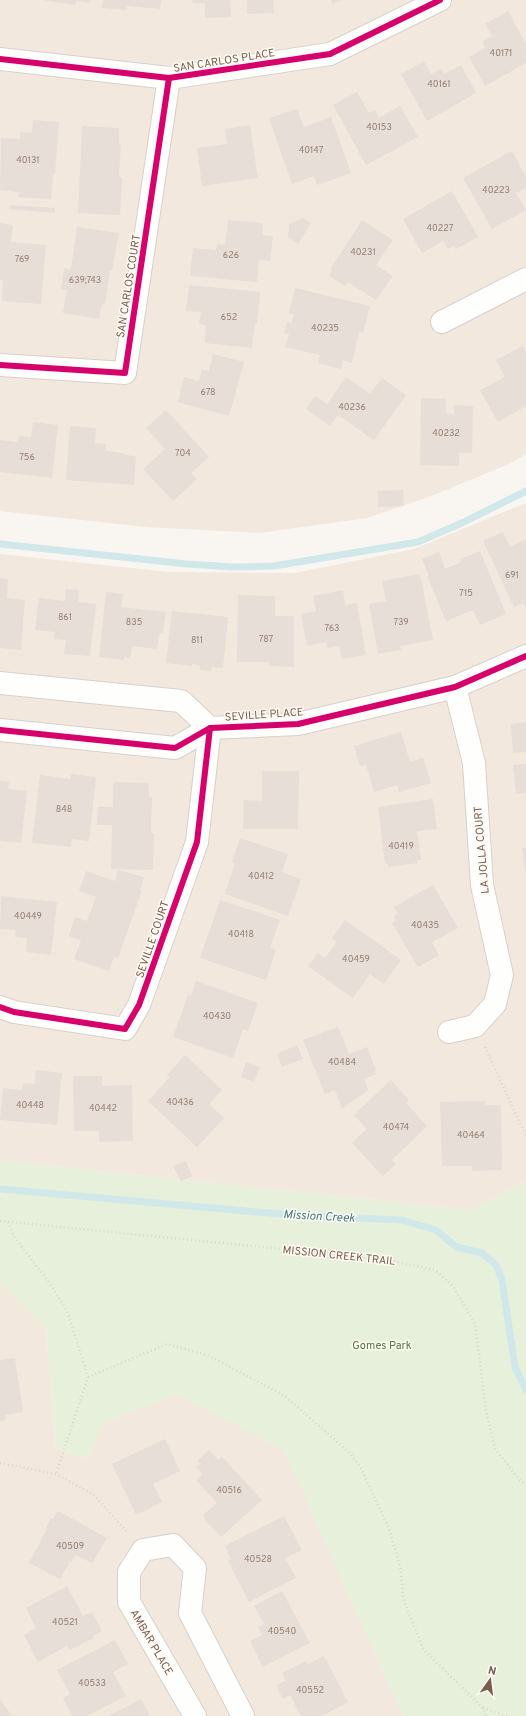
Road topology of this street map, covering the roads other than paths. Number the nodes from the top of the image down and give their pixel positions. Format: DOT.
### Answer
graph roads {
  1 [pos="440,0"];
  2 [pos="0,59"];
  3 [pos="169,78"];
  4 [pos="526,279"];
  5 [pos="442,322"];
  6 [pos="0,365"];
  7 [pos="526,656"];
  8 [pos="0,684"];
  9 [pos="454,687"];
  10 [pos="210,728"];
  11 [pos="0,730"];
  12 [pos="5,1012"];
  13 [pos="449,1032"];
  14 [pos="195,1716"];
  15 [pos="243,1716"];
  1 -- 3 [label="street, SAN CARLOS PLACE"];
  2 -- 3 [label="street, SAN CARLOS PLACE"];
  3 -- 6 [label="street, SAN CARLOS COURT"];
  4 -- 5 [label="street"];
  7 -- 9 [label="street, SEVILLE PLACE"];
  8 -- 10 [label="street, SEVILLE PLACE"];
  9 -- 10 [label="street, SEVILLE PLACE"];
  9 -- 13 [label="street, LA JOLLA COURT"];
  10 -- 11 [label="street, SEVILLE PLACE"];
  10 -- 12 [label="street, SEVILLE COURT"];
  14 -- 15 [label="street, AMBAR PLACE"];
}
